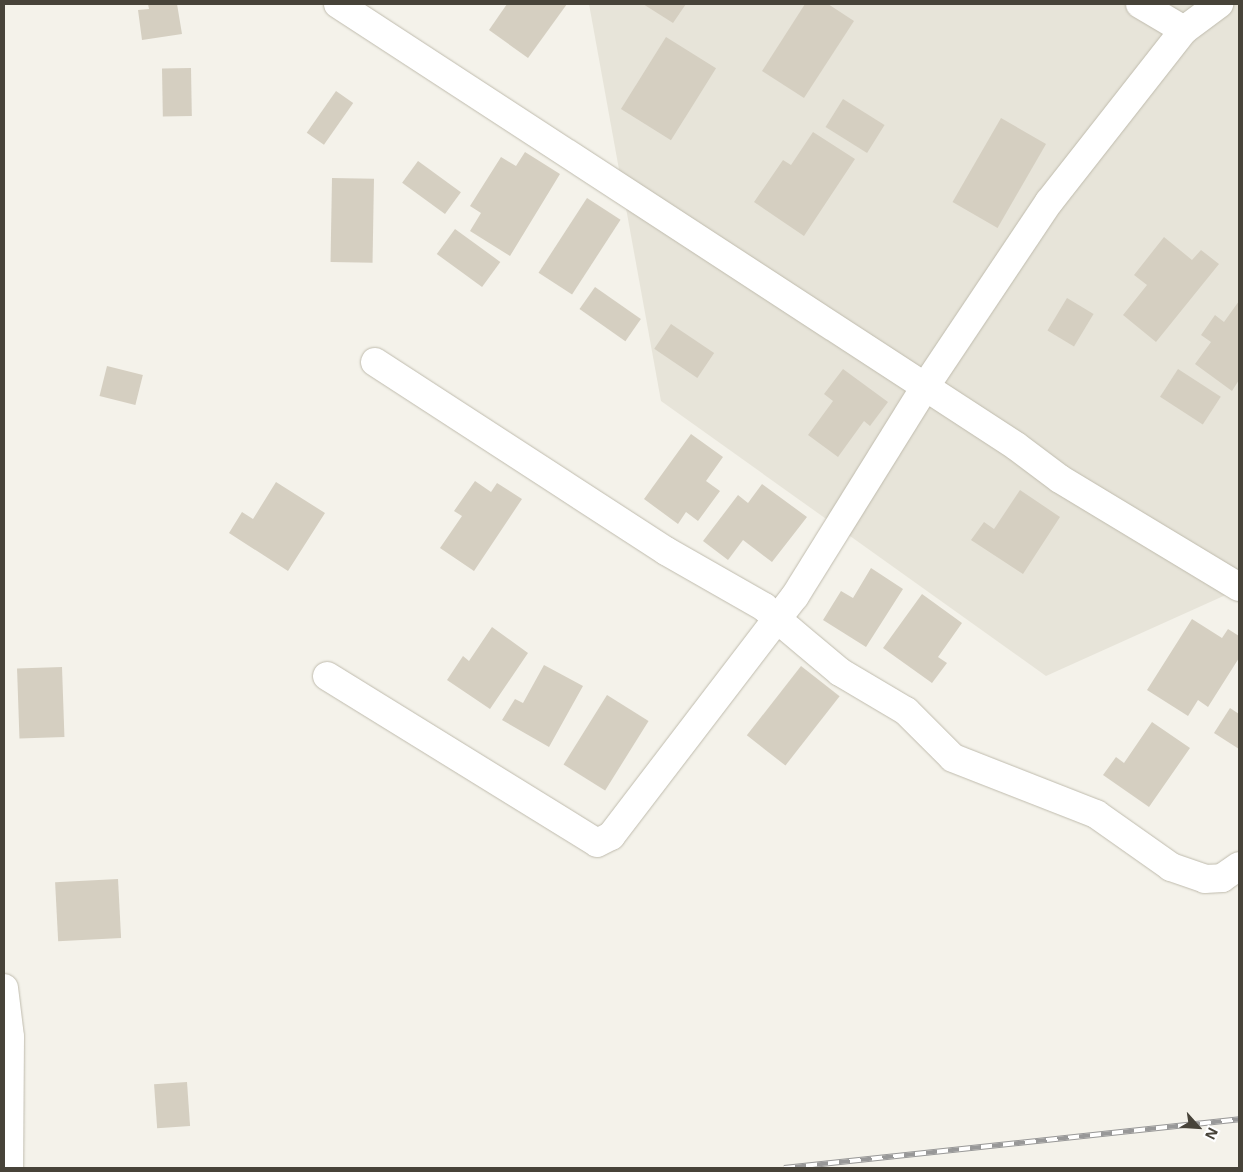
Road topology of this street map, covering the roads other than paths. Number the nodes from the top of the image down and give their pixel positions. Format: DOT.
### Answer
graph roads {
  1 [pos="338,4"];
  2 [pos="1140,4"];
  3 [pos="1219,4"];
  4 [pos="1184,30"];
  5 [pos="375,362"];
  6 [pos="925,387"];
  7 [pos="1239,587"];
  8 [pos="777,619"];
  9 [pos="327,676"];
  10 [pos="1239,866"];
  11 [pos="4,988"];
  12 [pos="9,1168"];
  1 -- 6 [label="street"];
  2 -- 4 [label="street"];
  3 -- 4 [label="street"];
  4 -- 6 [label="street"];
  5 -- 8 [label="street"];
  6 -- 7 [label="street"];
  6 -- 8 [label="street"];
  8 -- 9 [label="street"];
  8 -- 10 [label="street"];
  11 -- 12 [label="street"];
}
